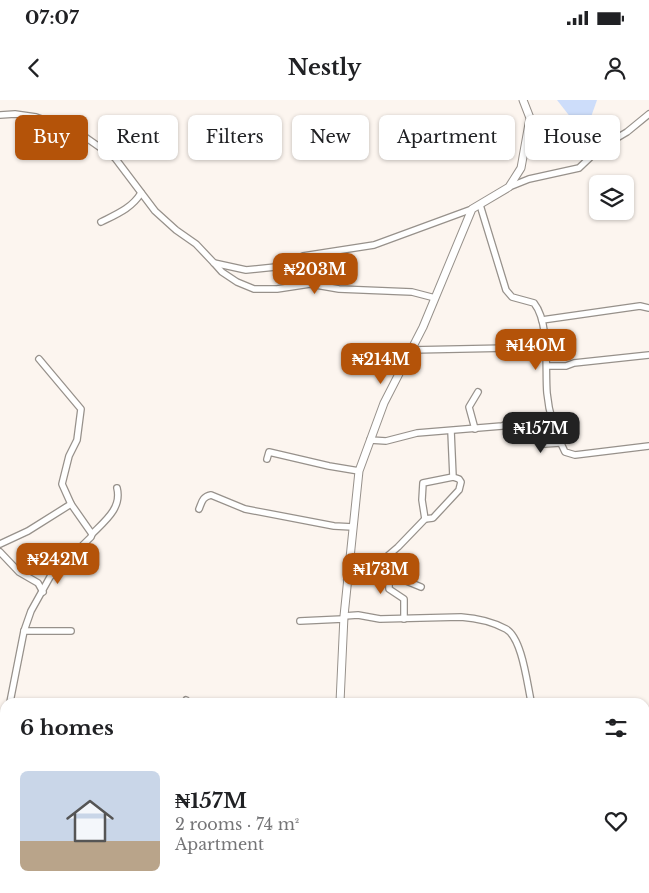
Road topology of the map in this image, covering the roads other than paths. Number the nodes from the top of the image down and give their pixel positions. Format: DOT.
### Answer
graph roads {
  1 [pos="523,100"];
  2 [pos="649,114"];
  3 [pos="0,115"];
  4 [pos="509,187"];
  5 [pos="141,193"];
  6 [pos="480,205"];
  7 [pos="472,209"];
  8 [pos="102,222"];
  9 [pos="214,262"];
  10 [pos="435,298"];
  11 [pos="649,308"];
  12 [pos="542,320"];
  13 [pos="509,348"];
  14 [pos="411,350"];
  15 [pos="649,355"];
  16 [pos="39,359"];
  17 [pos="547,366"];
  18 [pos="478,392"];
  19 [pos="475,429"];
  20 [pos="451,431"];
  21 [pos="370,440"];
  22 [pos="560,443"];
  23 [pos="649,446"];
  24 [pos="267,459"];
  25 [pos="359,471"];
  26 [pos="453,477"];
  27 [pos="117,488"];
  28 [pos="71,504"];
  29 [pos="199,509"];
  30 [pos="425,519"];
  31 [pos="353,528"];
  32 [pos="92,534"];
  33 [pos="0,544"];
  34 [pos="0,552"];
  35 [pos="383,560"];
  36 [pos="389,568"];
  37 [pos="347,580"];
  38 [pos="421,587"];
  39 [pos="43,592"];
  40 [pos="344,618"];
  41 [pos="404,619"];
  42 [pos="300,622"];
  43 [pos="24,631"];
  44 [pos="71,632"];
  45 [pos="11,698"];
  46 [pos="340,698"];
  47 [pos="530,698"];
  1 -- 4 [label="street"];
  2 -- 4 [label="street"];
  3 -- 5 [label="street"];
  4 -- 6 [label="street"];
  5 -- 8 [label="street"];
  5 -- 9 [label="street"];
  6 -- 7 [label="street"];
  6 -- 12 [label="street"];
  7 -- 9 [label="street"];
  7 -- 10 [label="street"];
  9 -- 10 [label="street"];
  10 -- 14 [label="street"];
  11 -- 12 [label="street"];
  12 -- 17 [label="street"];
  13 -- 14 [label="street"];
  14 -- 21 [label="street"];
  15 -- 17 [label="street"];
  16 -- 28 [label="street"];
  17 -- 22 [label="street"];
  18 -- 19 [label="street"];
  19 -- 20 [label="street"];
  19 -- 22 [label="street"];
  20 -- 21 [label="street"];
  20 -- 26 [label="street"];
  21 -- 25 [label="street"];
  22 -- 23 [label="street"];
  24 -- 25 [label="street"];
  25 -- 31 [label="street"];
  26 -- 30 [label="street"];
  26 -- 30 [label="street"];
  27 -- 32 [label="street"];
  28 -- 32 [label="street"];
  28 -- 33 [label="street"];
  29 -- 31 [label="street"];
  30 -- 35 [label="street"];
  31 -- 37 [label="street"];
  32 -- 39 [label="street"];
  34 -- 39 [label="street"];
  35 -- 36 [label="street"];
  35 -- 37 [label="street"];
  36 -- 38 [label="street"];
  36 -- 41 [label="street"];
  37 -- 40 [label="street"];
  39 -- 43 [label="street"];
  40 -- 41 [label="street"];
  40 -- 42 [label="street"];
  40 -- 46 [label="street"];
  41 -- 47 [label="street"];
  43 -- 44 [label="street"];
  43 -- 45 [label="street"];
}
